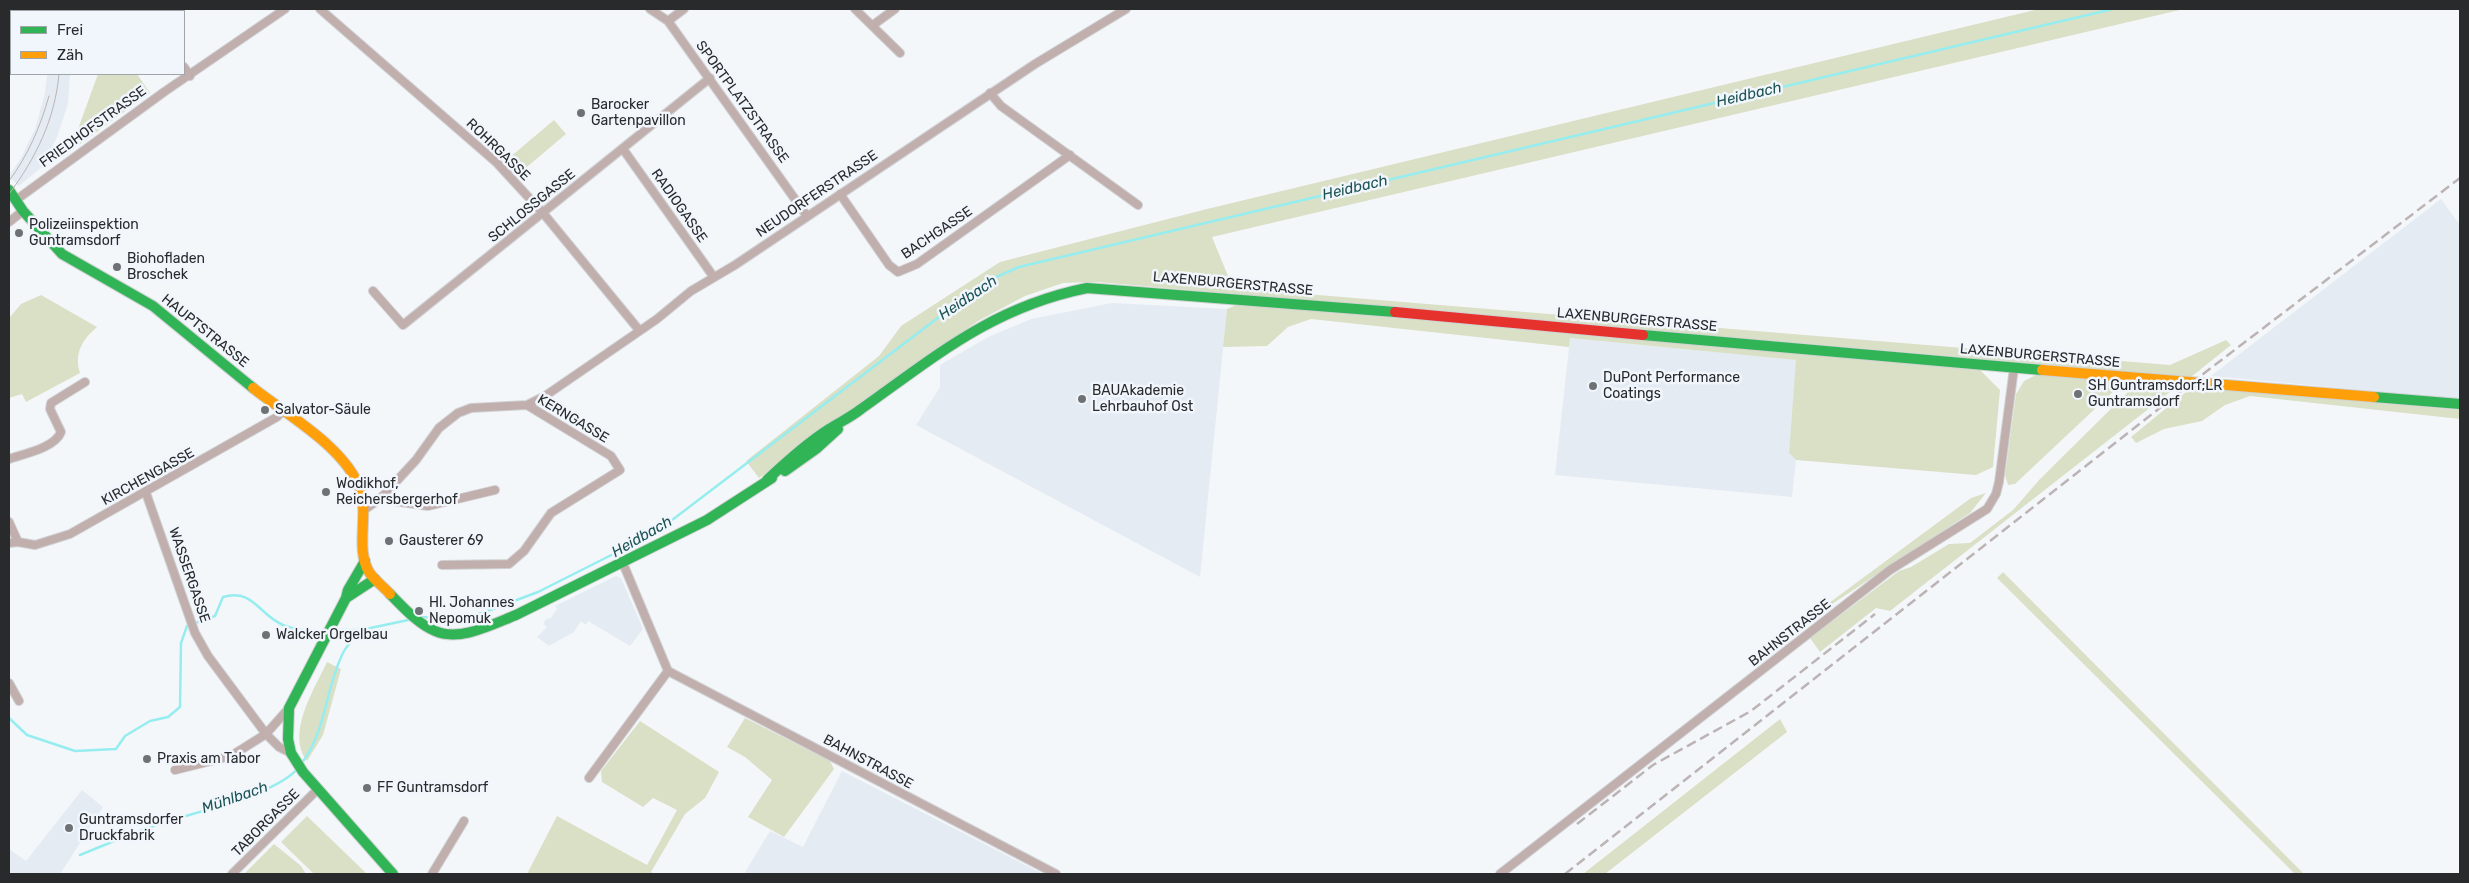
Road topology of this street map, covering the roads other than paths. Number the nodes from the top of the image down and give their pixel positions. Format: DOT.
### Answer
graph roads {
  1 [pos="285,9"];
  2 [pos="320,9"];
  3 [pos="650,9"];
  4 [pos="684,9"];
  5 [pos="855,9"];
  6 [pos="895,9"];
  7 [pos="1126,9"];
  8 [pos="668,21"];
  9 [pos="873,25"];
  10 [pos="900,53"];
  11 [pos="185,68"];
  12 [pos="190,76"];
  13 [pos="710,78"];
  14 [pos="990,93"];
  15 [pos="624,149"];
  16 [pos="1070,156"];
  17 [pos="9,190"];
  18 [pos="840,194"];
  19 [pos="16,200"];
  20 [pos="1138,205"];
  21 [pos="22,211"];
  22 [pos="543,213"];
  23 [pos="807,216"];
  24 [pos="9,222"];
  25 [pos="713,276"];
  26 [pos="374,291"];
  27 [pos="639,330"];
  28 [pos="2014,368"];
  29 [pos="85,382"];
  30 [pos="2460,404"];
  31 [pos="527,405"];
  32 [pos="283,411"];
  33 [pos="9,459"];
  34 [pos="495,490"];
  35 [pos="146,493"];
  36 [pos="380,499"];
  37 [pos="364,510"];
  38 [pos="9,522"];
  39 [pos="18,542"];
  40 [pos="9,543"];
  41 [pos="365,561"];
  42 [pos="622,561"];
  43 [pos="442,565"];
  44 [pos="375,579"];
  45 [pos="346,598"];
  46 [pos="668,671"];
  47 [pos="9,683"];
  48 [pos="19,701"];
  49 [pos="289,708"];
  50 [pos="266,734"];
  51 [pos="293,757"];
  52 [pos="175,770"];
  53 [pos="589,778"];
  54 [pos="317,790"];
  55 [pos="464,820"];
  56 [pos="232,874"];
  57 [pos="393,874"];
  58 [pos="432,874"];
  59 [pos="1056,874"];
  60 [pos="1500,874"];
  1 -- 12 [label="street, FRIEDHOFSTRASSE"];
  2 -- 22 [label="street, ROHRGASSE"];
  3 -- 8 [label="street, SPORTPLATZSTRASSE"];
  4 -- 8 [label="street"];
  5 -- 9 [label="street"];
  6 -- 9 [label="street"];
  7 -- 14 [label="street, NEUDORFERSTRASSE"];
  8 -- 13 [label="street, SPORTPLATZSTRASSE"];
  9 -- 10 [label="street"];
  11 -- 12 [label="street"];
  12 -- 19 [label="street, FRIEDHOFSTRASSE"];
  13 -- 15 [label="street, SCHLOSSGASSE"];
  13 -- 23 [label="street, SPORTPLATZSTRASSE"];
  14 -- 16 [label="street"];
  14 -- 18 [label="street, NEUDORFERSTRASSE"];
  15 -- 22 [label="street, SCHLOSSGASSE"];
  15 -- 25 [label="street, RADIOGASSE"];
  16 -- 18 [label="street, BACHGASSE"];
  16 -- 20 [label="street"];
  17 -- 19 [label="street, HAUPTSTRASSE"];
  18 -- 23 [label="street, NEUDORFERSTRASSE"];
  19 -- 21 [label="street, HAUPTSTRASSE"];
  21 -- 24 [label="street"];
  21 -- 32 [label="street, HAUPTSTRASSE"];
  22 -- 26 [label="street, SCHLOSSGASSE"];
  22 -- 27 [label="street, ROHRGASSE"];
  23 -- 25 [label="street, NEUDORFERSTRASSE"];
  25 -- 27 [label="street, NEUDORFERSTRASSE"];
  27 -- 31 [label="street, NEUDORFERSTRASSE"];
  28 -- 30 [label="street, LAXENBURGERSTRASSE"];
  28 -- 42 [label="street, LAXENBURGERSTRASSE"];
  28 -- 60 [label="street, BAHNSTRASSE"];
  29 -- 33 [label="street"];
  31 -- 36 [label="street, KERNGASSE"];
  31 -- 43 [label="street, KERNGASSE"];
  32 -- 35 [label="street, KIRCHENGASSE"];
  32 -- 37 [label="street, HAUPTSTRASSE"];
  34 -- 36 [label="street"];
  35 -- 39 [label="street, KIRCHENGASSE"];
  35 -- 50 [label="street, WASSERGASSE"];
  36 -- 37 [label="street, KERNGASSE"];
  37 -- 41 [label="street, LAXENBURGERSTRASSE"];
  38 -- 39 [label="street"];
  39 -- 40 [label="street, KIRCHENGASSE"];
  41 -- 44 [label="street, LAXENBURGERSTRASSE"];
  41 -- 45 [label="street"];
  42 -- 44 [label="street, LAXENBURGERSTRASSE"];
  42 -- 46 [label="street"];
  44 -- 45 [label="street"];
  45 -- 49 [label="street"];
  46 -- 53 [label="street"];
  46 -- 59 [label="street, BAHNSTRASSE"];
  47 -- 48 [label="street"];
  49 -- 50 [label="street"];
  49 -- 51 [label="street"];
  50 -- 51 [label="street, WASSERGASSE"];
  50 -- 52 [label="street"];
  51 -- 54 [label="street"];
  54 -- 56 [label="street, TABORGASSE"];
  54 -- 57 [label="street"];
  55 -- 58 [label="street"];
}
